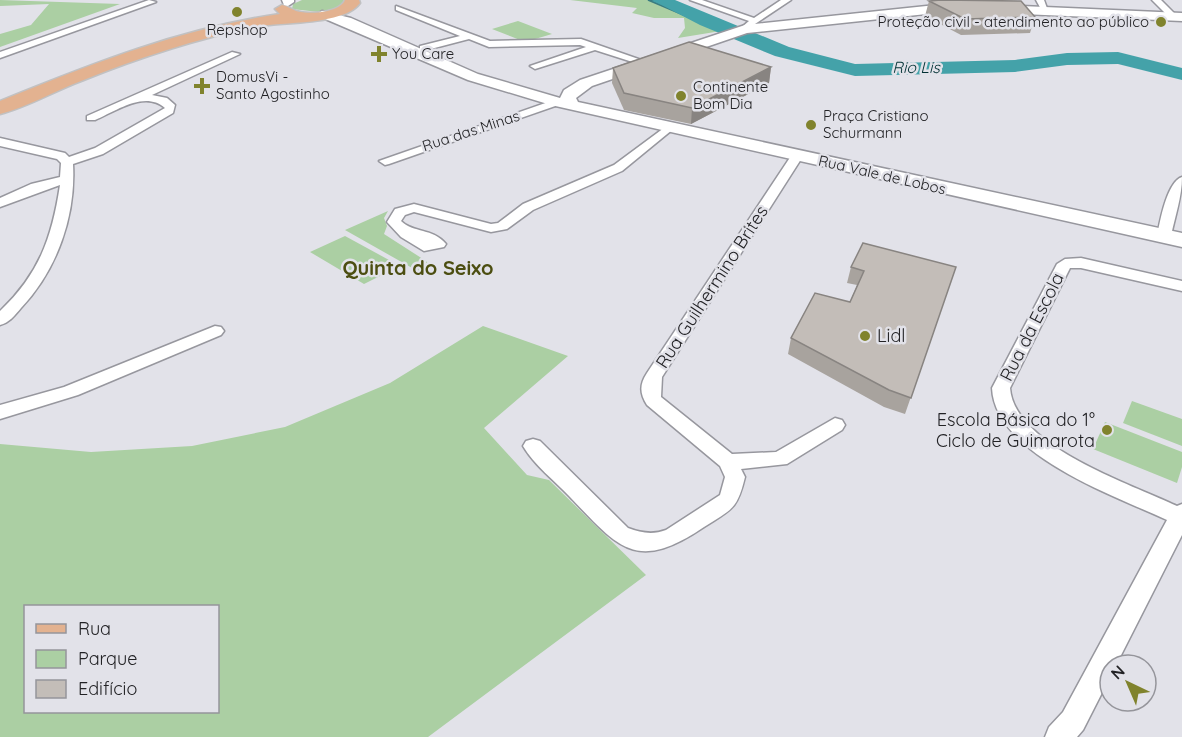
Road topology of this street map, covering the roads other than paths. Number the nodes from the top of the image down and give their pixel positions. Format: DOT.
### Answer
graph roads {
  1 [pos="694,0"];
  2 [pos="787,0"];
  3 [pos="1156,0"];
  4 [pos="152,1"];
  5 [pos="354,2"];
  6 [pos="290,5"];
  7 [pos="1042,5"];
  8 [pos="399,8"];
  9 [pos="322,15"];
  10 [pos="1177,16"];
  11 [pos="752,22"];
  12 [pos="470,36"];
  13 [pos="596,46"];
  14 [pos="423,48"];
  15 [pos="235,54"];
  16 [pos="0,55"];
  17 [pos="638,61"];
  18 [pos="536,66"];
  19 [pos="511,85"];
  20 [pos="141,96"];
  21 [pos="570,96"];
  22 [pos="0,101"];
  23 [pos="0,108"];
  24 [pos="91,118"];
  25 [pos="668,128"];
  26 [pos="0,142"];
  27 [pos="796,156"];
  28 [pos="385,161"];
  29 [pos="67,162"];
  30 [pos="67,179"];
  31 [pos="1182,181"];
  32 [pos="0,203"];
  33 [pos="403,229"];
  34 [pos="1173,238"];
  35 [pos="1182,286"];
  36 [pos="0,320"];
  37 [pos="215,331"];
  38 [pos="0,412"];
  39 [pos="834,425"];
  40 [pos="533,446"];
  41 [pos="728,462"];
  42 [pos="1181,515"];
  43 [pos="1059,737"];
  1 -- 11 [label="street"];
  2 -- 11 [label="street"];
  3 -- 10 [label="street"];
  4 -- 16 [label="street"];
  5 -- 9 [label="main road"];
  5 -- 14 [label="main road, Rua Vale de Lobos"];
  6 -- 9 [label="main road"];
  6 -- 22 [label="main road"];
  6 -- 23 [label="main road"];
  7 -- 10 [label="main road"];
  7 -- 11 [label="main road"];
  8 -- 12 [label="street"];
  9 -- 19 [label="main road, Rua Vale de Lobos"];
  11 -- 17 [label="main road"];
  12 -- 13 [label="street"];
  12 -- 14 [label="street"];
  13 -- 17 [label="street"];
  13 -- 18 [label="street"];
  14 -- 19 [label="main road, Rua Vale de Lobos"];
  15 -- 20 [label="street"];
  17 -- 21 [label="main road"];
  19 -- 21 [label="main road, Rua Vale de Lobos"];
  19 -- 21 [label="main road"];
  20 -- 24 [label="street"];
  20 -- 29 [label="street"];
  21 -- 25 [label="main road, Rua Vale de Lobos"];
  21 -- 28 [label="street, Rua das Minas"];
  25 -- 27 [label="main road, Rua Vale de Lobos"];
  25 -- 33 [label="street"];
  26 -- 29 [label="street"];
  27 -- 34 [label="main road, Rua Vale de Lobos"];
  27 -- 41 [label="street, Rua Guilhermino Brites"];
  29 -- 30 [label="street"];
  30 -- 32 [label="street"];
  30 -- 36 [label="street"];
  31 -- 34 [label="street"];
  35 -- 42 [label="street, Rua da Escola"];
  37 -- 38 [label="street"];
  39 -- 41 [label="street"];
  40 -- 41 [label="street"];
  42 -- 43 [label="street"];
}
